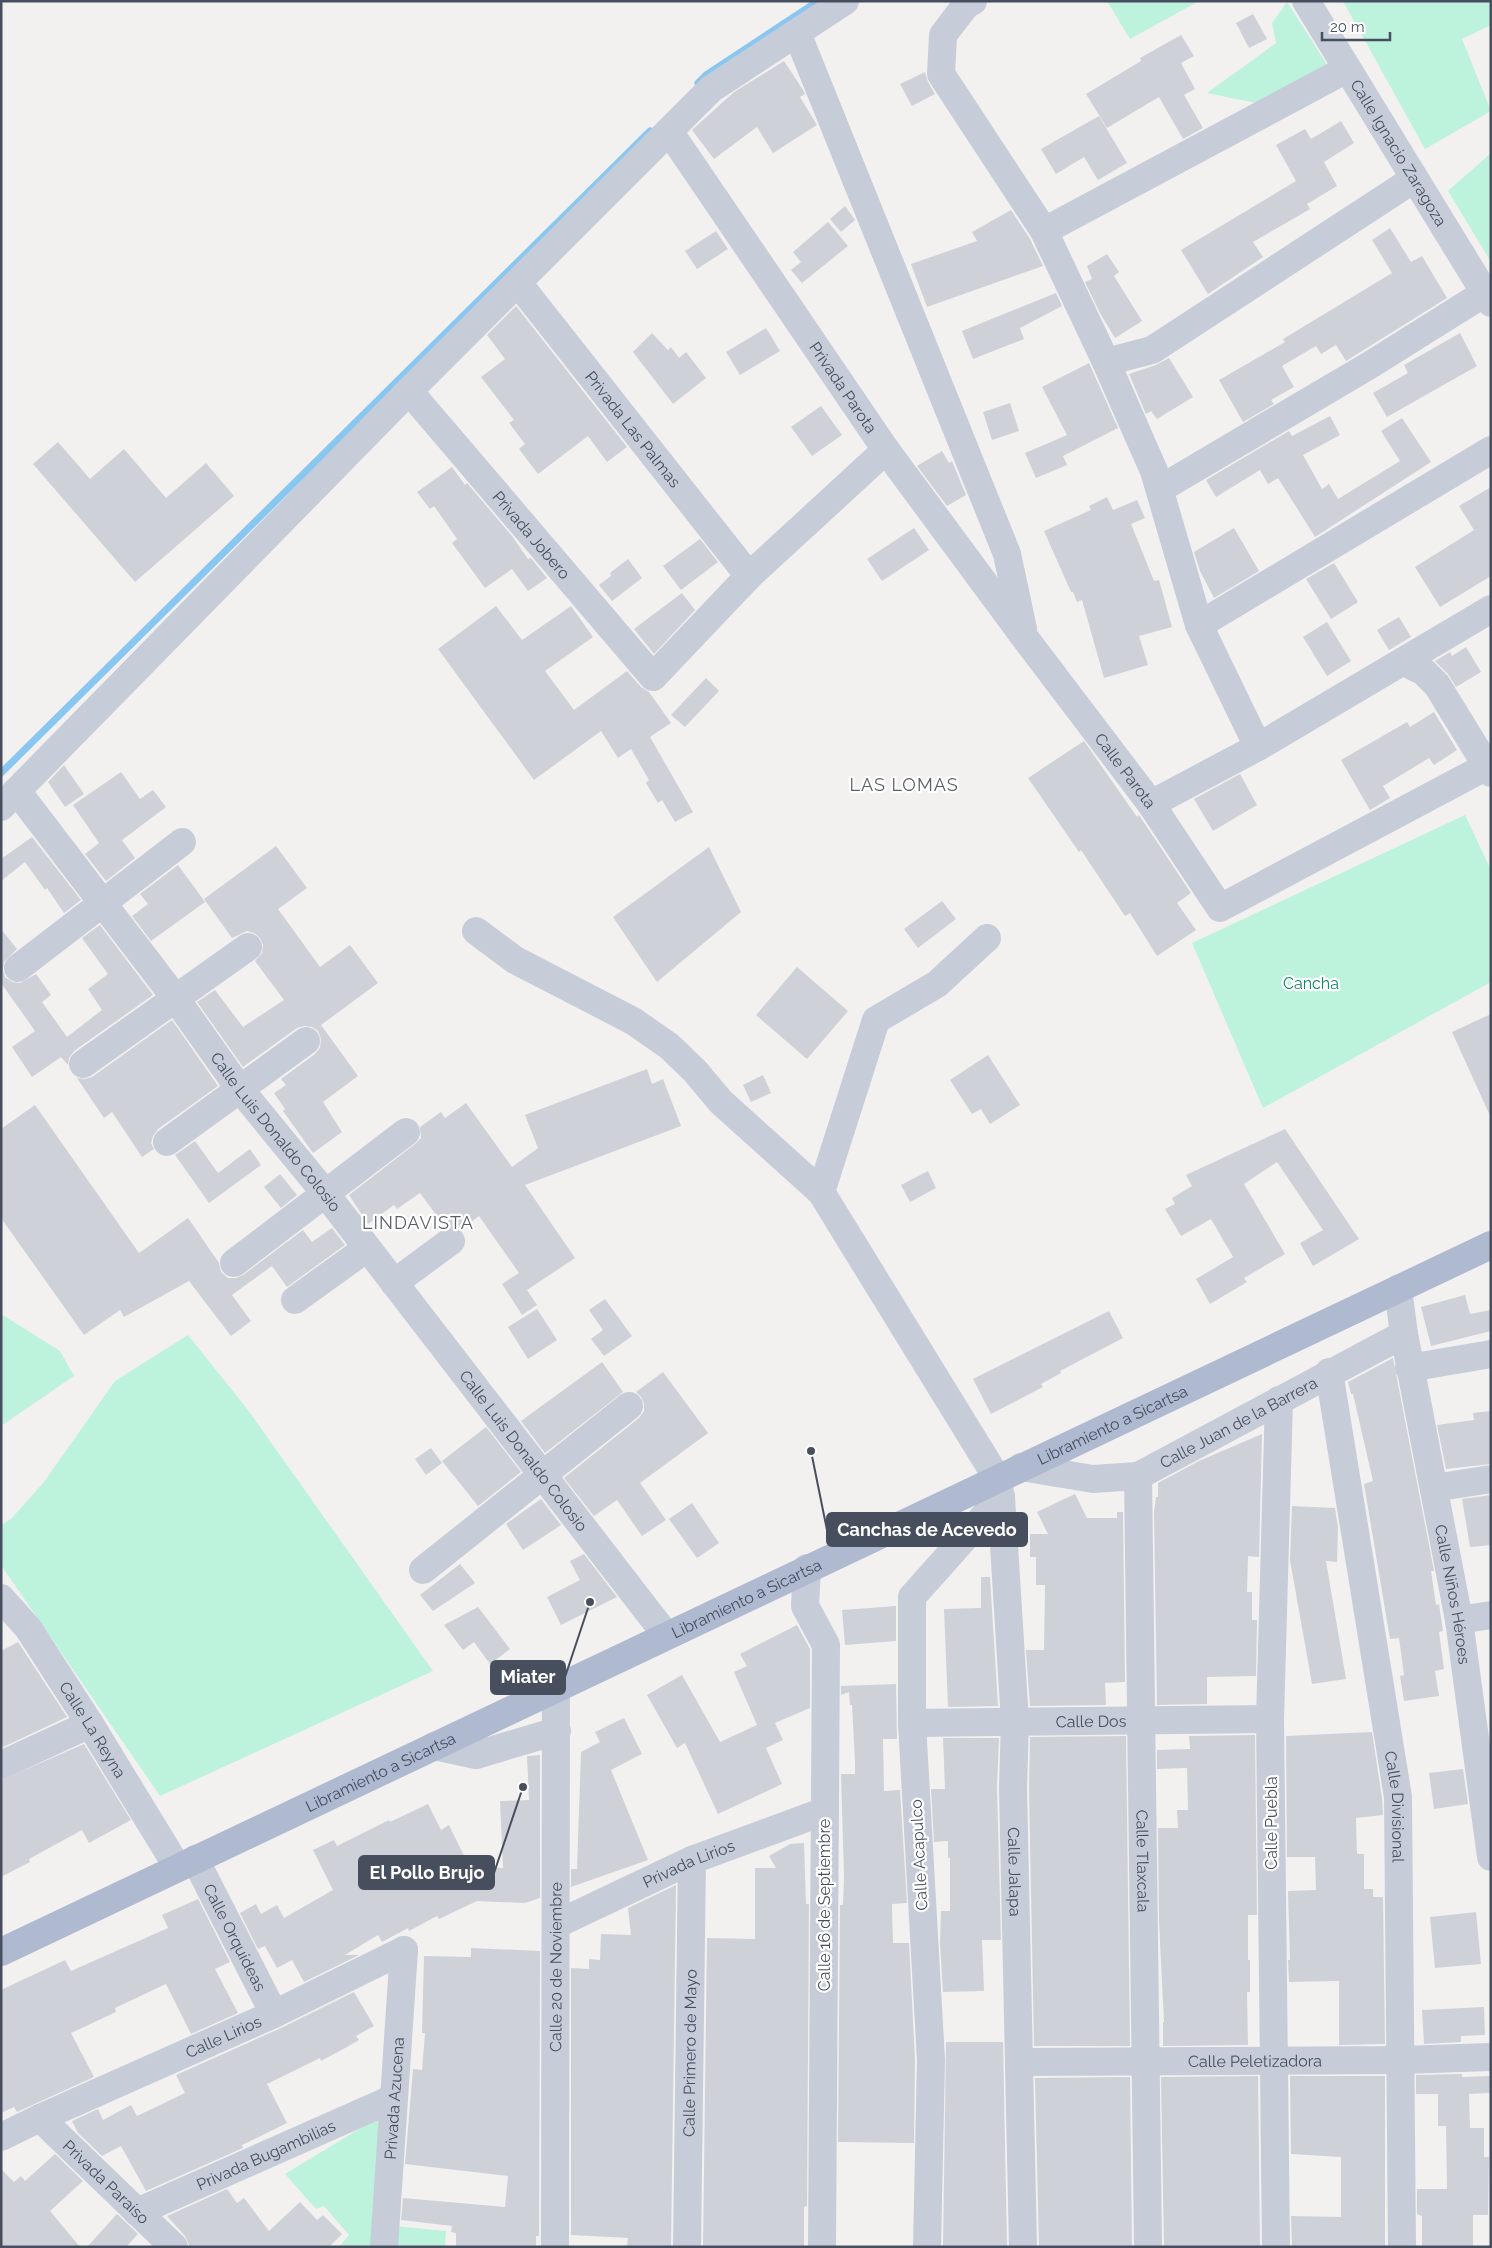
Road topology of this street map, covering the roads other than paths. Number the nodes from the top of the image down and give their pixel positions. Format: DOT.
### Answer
graph roads {
  1 [pos="845,1"];
  2 [pos="973,1"];
  3 [pos="1306,1"];
  4 [pos="797,32"];
  5 [pos="1347,68"];
  6 [pos="669,131"];
  7 [pos="1414,179"];
  8 [pos="1044,231"];
  9 [pos="518,283"];
  10 [pos="1489,295"];
  11 [pos="1106,362"];
  12 [pos="409,391"];
  13 [pos="886,450"];
  14 [pos="1491,450"];
  15 [pos="1160,489"];
  16 [pos="749,576"];
  17 [pos="1491,609"];
  18 [pos="1199,625"];
  19 [pos="1025,638"];
  20 [pos="1404,662"];
  21 [pos="1258,747"];
  22 [pos="1490,767"];
  23 [pos="9,799"];
  24 [pos="1151,804"];
  25 [pos="182,842"];
  26 [pos="102,903"];
  27 [pos="476,931"];
  28 [pos="987,938"];
  29 [pos="248,947"];
  30 [pos="18,968"];
  31 [pos="176,999"];
  32 [pos="306,1041"];
  33 [pos="83,1064"];
  34 [pos="239,1088"];
  35 [pos="406,1132"];
  36 [pos="167,1142"];
  37 [pos="822,1192"];
  38 [pos="325,1193"];
  39 [pos="451,1241"];
  40 [pos="1491,1245"];
  41 [pos="367,1248"];
  42 [pos="234,1263"];
  43 [pos="394,1283"];
  44 [pos="1398,1288"];
  45 [pos="295,1300"];
  46 [pos="1404,1334"];
  47 [pos="1491,1354"];
  48 [pos="1409,1368"];
  49 [pos="1329,1372"];
  50 [pos="1280,1400"];
  51 [pos="629,1406"];
  52 [pos="541,1476"];
  53 [pos="1138,1476"];
  54 [pos="1491,1479"];
  55 [pos="1006,1481"];
  56 [pos="1434,1488"];
  57 [pos="807,1568"];
  58 [pos="423,1570"];
  59 [pos="4,1608"];
  60 [pos="1491,1615"];
  61 [pos="1459,1620"];
  62 [pos="666,1635"];
  63 [pos="556,1688"];
  64 [pos="1270,1719"];
  65 [pos="1141,1721"];
  66 [pos="1015,1722"];
  67 [pos="912,1723"];
  68 [pos="90,1724"];
  69 [pos="557,1731"];
  70 [pos="434,1746"];
  71 [pos="1483,1753"];
  72 [pos="1,1765"];
  73 [pos="825,1811"];
  74 [pos="1491,1857"];
  75 [pos="692,1860"];
  76 [pos="187,1864"];
  77 [pos="557,1924"];
  78 [pos="404,1950"];
  79 [pos="1,1952"];
  80 [pos="274,2014"];
  81 [pos="1491,2057"];
  82 [pos="1273,2059"];
  83 [pos="1145,2060"];
  84 [pos="1401,2060"];
  85 [pos="1020,2062"];
  86 [pos="394,2098"];
  87 [pos="40,2118"];
  88 [pos="1,2137"];
  89 [pos="137,2212"];
  90 [pos="174,2247"];
  91 [pos="384,2247"];
  92 [pos="555,2247"];
  93 [pos="687,2247"];
  94 [pos="822,2247"];
  95 [pos="927,2247"];
  96 [pos="1022,2247"];
  97 [pos="1148,2247"];
  98 [pos="1276,2247"];
  99 [pos="1402,2247"];
  1 -- 4 [label="street"];
  2 -- 8 [label="street"];
  3 -- 5 [label="street, Calle Ignacio Zaragoza"];
  4 -- 6 [label="street"];
  4 -- 19 [label="street"];
  5 -- 7 [label="street, Calle Ignacio Zaragoza"];
  5 -- 8 [label="street"];
  6 -- 9 [label="street"];
  6 -- 13 [label="street, Privada Parota"];
  7 -- 10 [label="street, Calle Ignacio Zaragoza"];
  7 -- 11 [label="street"];
  8 -- 11 [label="street"];
  9 -- 12 [label="street"];
  9 -- 16 [label="street, Privada Las Palmas"];
  10 -- 15 [label="street"];
  11 -- 15 [label="street"];
  12 -- 16 [label="street, Privada Jobero"];
  12 -- 23 [label="street"];
  13 -- 16 [label="street"];
  13 -- 19 [label="street, Privada Parota"];
  14 -- 18 [label="street"];
  15 -- 18 [label="street"];
  17 -- 20 [label="street"];
  18 -- 21 [label="street"];
  19 -- 24 [label="street, Calle Parota"];
  20 -- 21 [label="street"];
  20 -- 22 [label="street"];
  21 -- 24 [label="street"];
  22 -- 24 [label="street, Calle Parota"];
  23 -- 26 [label="street, Calle Luis Donaldo Colosio"];
  25 -- 26 [label="street"];
  26 -- 30 [label="street"];
  26 -- 31 [label="street, Calle Luis Donaldo Colosio"];
  27 -- 37 [label="street"];
  28 -- 37 [label="street"];
  29 -- 31 [label="street"];
  31 -- 33 [label="street"];
  31 -- 34 [label="street, Calle Luis Donaldo Colosio"];
  32 -- 34 [label="street"];
  34 -- 36 [label="street"];
  34 -- 38 [label="street, Calle Luis Donaldo Colosio"];
  35 -- 38 [label="street"];
  37 -- 55 [label="street"];
  38 -- 41 [label="street, Calle Luis Donaldo Colosio"];
  38 -- 42 [label="street"];
  39 -- 43 [label="street"];
  40 -- 44 [label="main road, Libramiento a Sicartsa"];
  41 -- 43 [label="street, Calle Luis Donaldo Colosio"];
  41 -- 45 [label="street"];
  43 -- 52 [label="street, Calle Luis Donaldo Colosio"];
  44 -- 46 [label="street"];
  44 -- 55 [label="main road, Libramiento a Sicartsa"];
  46 -- 48 [label="street, Calle Niños Héroes"];
  46 -- 49 [label="street, Calle Juan de la Barrera"];
  47 -- 48 [label="street"];
  48 -- 56 [label="street, Calle Niños Héroes"];
  49 -- 50 [label="street, Calle Juan de la Barrera"];
  49 -- 84 [label="street, Calle Divisional"];
  50 -- 53 [label="street, Calle Juan de la Barrera"];
  50 -- 64 [label="street, Calle Puebla"];
  51 -- 52 [label="street"];
  52 -- 58 [label="street"];
  52 -- 62 [label="street, Calle Luis Donaldo Colosio"];
  53 -- 55 [label="street, Calle Juan de la Barrera"];
  53 -- 65 [label="street, Calle Tlaxcala"];
  54 -- 56 [label="street"];
  55 -- 57 [label="main road, Libramiento a Sicartsa"];
  55 -- 66 [label="street, Calle Jalapa"];
  55 -- 67 [label="street, Calle Acapulco"];
  56 -- 61 [label="street, Calle Niños Héroes"];
  57 -- 62 [label="main road, Libramiento a Sicartsa"];
  57 -- 73 [label="street, Calle 16 de Septiembre"];
  59 -- 68 [label="street, Calle La Reyna"];
  60 -- 61 [label="street"];
  61 -- 71 [label="street, Calle Niños Héroes"];
  62 -- 63 [label="main road, Libramiento a Sicartsa"];
  63 -- 69 [label="street, Calle 20 de Noviembre"];
  63 -- 70 [label="main road, Libramiento a Sicartsa"];
  64 -- 65 [label="street, Calle Dos"];
  64 -- 82 [label="street, Calle Puebla"];
  65 -- 66 [label="street, Calle Dos"];
  65 -- 83 [label="street, Calle Tlaxcala"];
  66 -- 67 [label="street, Calle Dos"];
  66 -- 85 [label="street, Calle Jalapa"];
  67 -- 95 [label="street, Calle Acapulco"];
  68 -- 72 [label="street"];
  68 -- 76 [label="street, Calle La Reyna"];
  69 -- 70 [label="street"];
  69 -- 77 [label="street, Calle 20 de Noviembre"];
  70 -- 76 [label="main road, Libramiento a Sicartsa"];
  71 -- 74 [label="street, Calle Niños Héroes"];
  73 -- 75 [label="street, Privada Lirios"];
  73 -- 94 [label="street, Calle 16 de Septiembre"];
  75 -- 77 [label="street, Privada Lirios"];
  75 -- 93 [label="street, Calle Primero de Mayo"];
  76 -- 79 [label="main road, Libramiento a Sicartsa"];
  76 -- 80 [label="street, Calle Orquídeas"];
  77 -- 92 [label="street, Calle 20 de Noviembre"];
  78 -- 80 [label="street, Calle Lirios"];
  78 -- 86 [label="street, Privada Azucena"];
  80 -- 87 [label="street, Calle Lirios"];
  81 -- 84 [label="street, Calle Peletizadora"];
  82 -- 83 [label="street, Calle Peletizadora"];
  82 -- 84 [label="street, Calle Peletizadora"];
  82 -- 98 [label="street, Calle Puebla"];
  83 -- 85 [label="street, Calle Peletizadora"];
  83 -- 97 [label="street, Calle Tlaxcala"];
  84 -- 99 [label="street, Calle Divisional"];
  85 -- 96 [label="street, Calle Jalapa"];
  86 -- 89 [label="street, Privada Bugambilias"];
  86 -- 91 [label="street, Privada Azucena"];
  87 -- 88 [label="street, Calle Lirios"];
  87 -- 89 [label="street, Privada Paraíso"];
  89 -- 90 [label="street, Privada Paraíso"];
}
